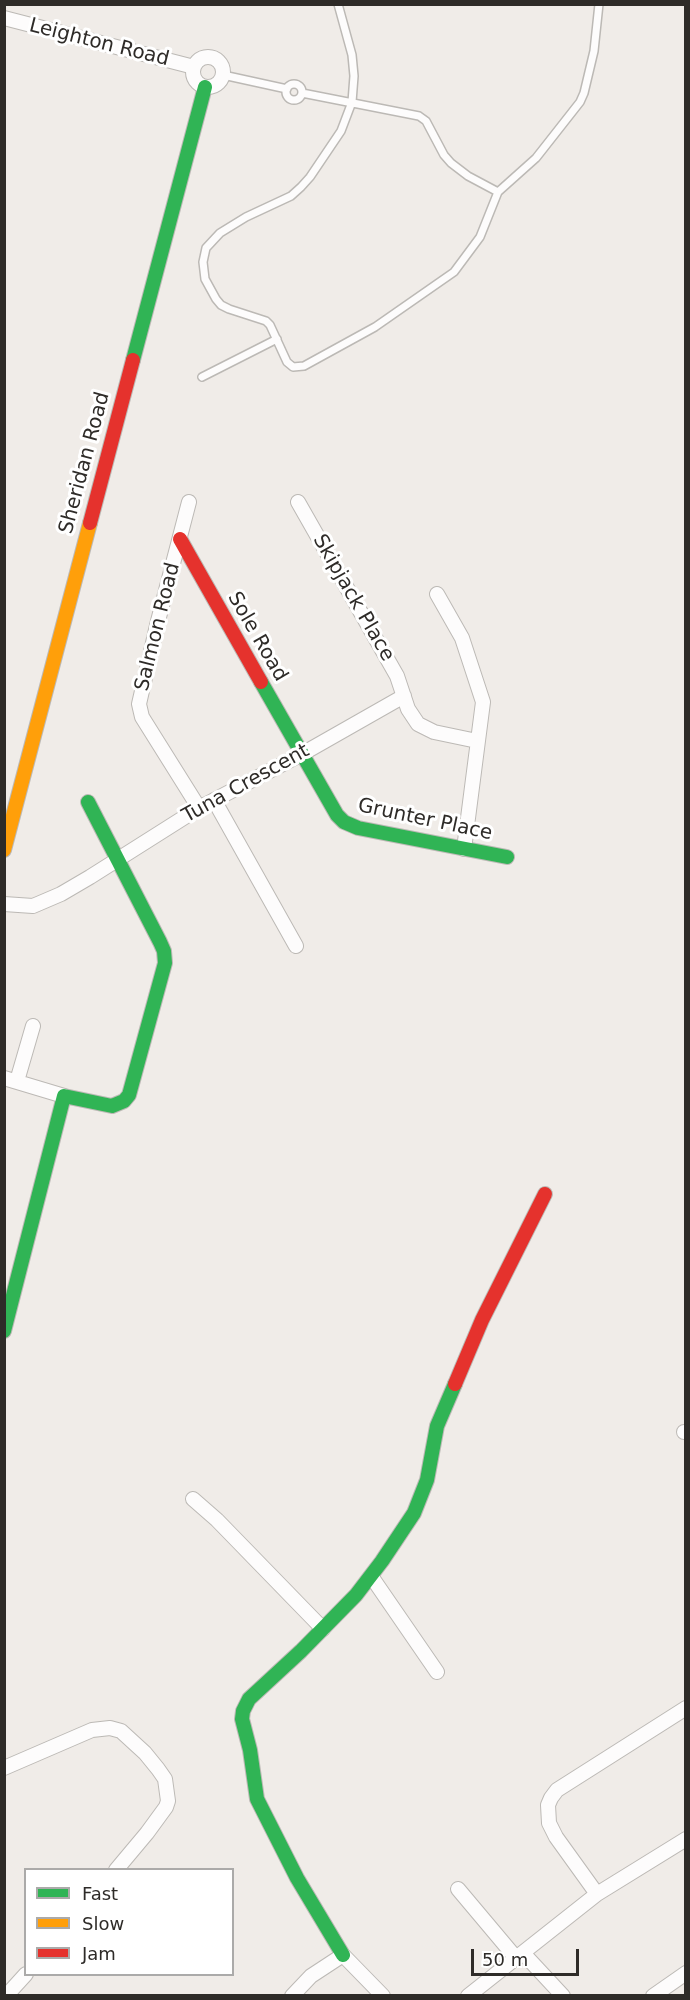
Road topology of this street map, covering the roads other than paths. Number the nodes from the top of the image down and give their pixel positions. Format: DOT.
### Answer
graph roads {
  1 [pos="338,4"];
  2 [pos="599,4"];
  3 [pos="4,18"];
  4 [pos="194,67"];
  5 [pos="223,75"];
  6 [pos="205,87"];
  7 [pos="351,102"];
  8 [pos="498,192"];
  9 [pos="277,339"];
  10 [pos="202,377"];
  11 [pos="189,502"];
  12 [pos="298,502"];
  13 [pos="180,539"];
  14 [pos="437,594"];
  15 [pos="404,696"];
  16 [pos="477,741"];
  17 [pos="302,754"];
  18 [pos="214,800"];
  19 [pos="88,802"];
  20 [pos="199,808"];
  21 [pos="9,811"];
  22 [pos="464,849"];
  23 [pos="4,850"];
  24 [pos="507,857"];
  25 [pos="116,860"];
  26 [pos="4,904"];
  27 [pos="296,946"];
  28 [pos="33,1026"];
  29 [pos="11,1080"];
  30 [pos="64,1096"];
  31 [pos="545,1194"];
  32 [pos="4,1331"];
  33 [pos="193,1499"];
  34 [pos="371,1576"];
  35 [pos="323,1629"];
  36 [pos="437,1672"];
  37 [pos="686,1708"];
  38 [pos="4,1768"];
  39 [pos="686,1839"];
  40 [pos="117,1868"];
  41 [pos="459,1889"];
  42 [pos="597,1894"];
  43 [pos="343,1954"];
  44 [pos="519,1955"];
  45 [pos="686,1973"];
  46 [pos="24,1976"];
  47 [pos="6,1995"];
  48 [pos="292,1995"];
  49 [pos="383,1995"];
  50 [pos="468,1995"];
  51 [pos="563,1995"];
  52 [pos="653,1995"];
  1 -- 7 [label="lane"];
  2 -- 8 [label="lane"];
  3 -- 4 [label="street, Leighton Road"];
  4 -- 5 [label="street"];
  4 -- 6 [label="street"];
  5 -- 6 [label="street"];
  5 -- 7 [label="lane"];
  6 -- 21 [label="street, Sheridan Road"];
  7 -- 8 [label="lane"];
  7 -- 9 [label="lane"];
  8 -- 9 [label="lane"];
  9 -- 10 [label="lane"];
  11 -- 13 [label="street, Salmon Road"];
  12 -- 15 [label="street, Skipjack Place"];
  13 -- 17 [label="street, Sole Road"];
  13 -- 20 [label="street, Salmon Road"];
  14 -- 16 [label="street"];
  15 -- 16 [label="street"];
  15 -- 17 [label="street, Tuna Crescent"];
  16 -- 22 [label="street"];
  17 -- 18 [label="street, Tuna Crescent"];
  17 -- 22 [label="street, Grunter Place"];
  18 -- 20 [label="street, Tuna Crescent"];
  18 -- 27 [label="street"];
  19 -- 25 [label="street"];
  20 -- 25 [label="street, Tuna Crescent"];
  21 -- 23 [label="street, Sheridan Road"];
  22 -- 24 [label="street, Grunter Place"];
  25 -- 26 [label="street, Tuna Crescent"];
  25 -- 30 [label="street"];
  28 -- 29 [label="street"];
  29 -- 30 [label="street"];
  30 -- 32 [label="street"];
  31 -- 34 [label="street"];
  33 -- 35 [label="street"];
  34 -- 35 [label="street"];
  34 -- 36 [label="street"];
  35 -- 43 [label="street"];
  37 -- 42 [label="street"];
  38 -- 40 [label="street"];
  39 -- 42 [label="street"];
  41 -- 44 [label="street"];
  42 -- 44 [label="street"];
  43 -- 48 [label="street"];
  43 -- 49 [label="street"];
  44 -- 50 [label="street"];
  44 -- 51 [label="street"];
  45 -- 52 [label="street"];
  46 -- 47 [label="street"];
}
